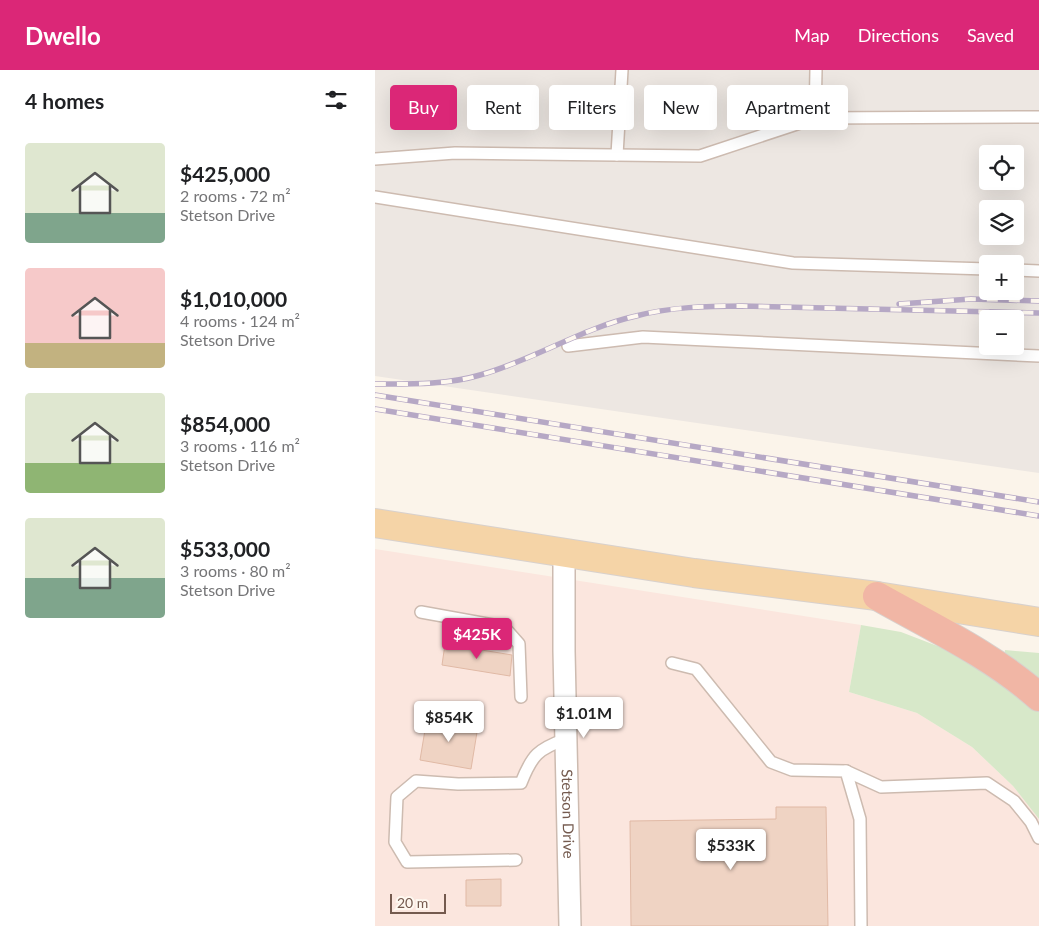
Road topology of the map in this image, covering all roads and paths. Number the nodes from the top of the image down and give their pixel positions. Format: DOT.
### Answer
graph roads {
  1 [pos="622,70"];
  2 [pos="816,70"];
  3 [pos="816,85"];
  4 [pos="1039,117"];
  5 [pos="848,118"];
  6 [pos="779,130"];
  7 [pos="617,155"];
  8 [pos="375,159"];
  9 [pos="375,197"];
  10 [pos="979,269"];
  11 [pos="1024,270"];
  12 [pos="1039,271"];
  13 [pos="568,346"];
  14 [pos="1039,356"];
  15 [pos="375,523"];
  16 [pos="564,553"];
  17 [pos="877,596"];
  18 [pos="421,612"];
  19 [pos="1039,622"];
  20 [pos="672,662"];
  21 [pos="521,697"];
  22 [pos="1039,697"];
  23 [pos="566,739"];
  24 [pos="846,772"];
  25 [pos="1039,838"];
  26 [pos="516,860"];
  27 [pos="570,926"];
  28 [pos="861,926"];
  1 -- 7 [label="lane"];
  2 -- 3 [label="lane"];
  4 -- 5 [label="lane"];
  6 -- 7 [label="lane"];
  7 -- 8 [label="lane"];
  9 -- 10 [label="lane"];
  11 -- 12 [label="lane"];
  13 -- 14 [label="lane"];
  15 -- 16 [label="main road"];
  16 -- 17 [label="main road"];
  16 -- 23 [label="street, Stetson Drive"];
  17 -- 19 [label="main road"];
  17 -- 22 [label="highway"];
  18 -- 21 [label="lane"];
  20 -- 24 [label="lane"];
  23 -- 26 [label="lane"];
  23 -- 27 [label="street, Stetson Drive"];
  24 -- 25 [label="lane"];
  24 -- 28 [label="lane"];
}
